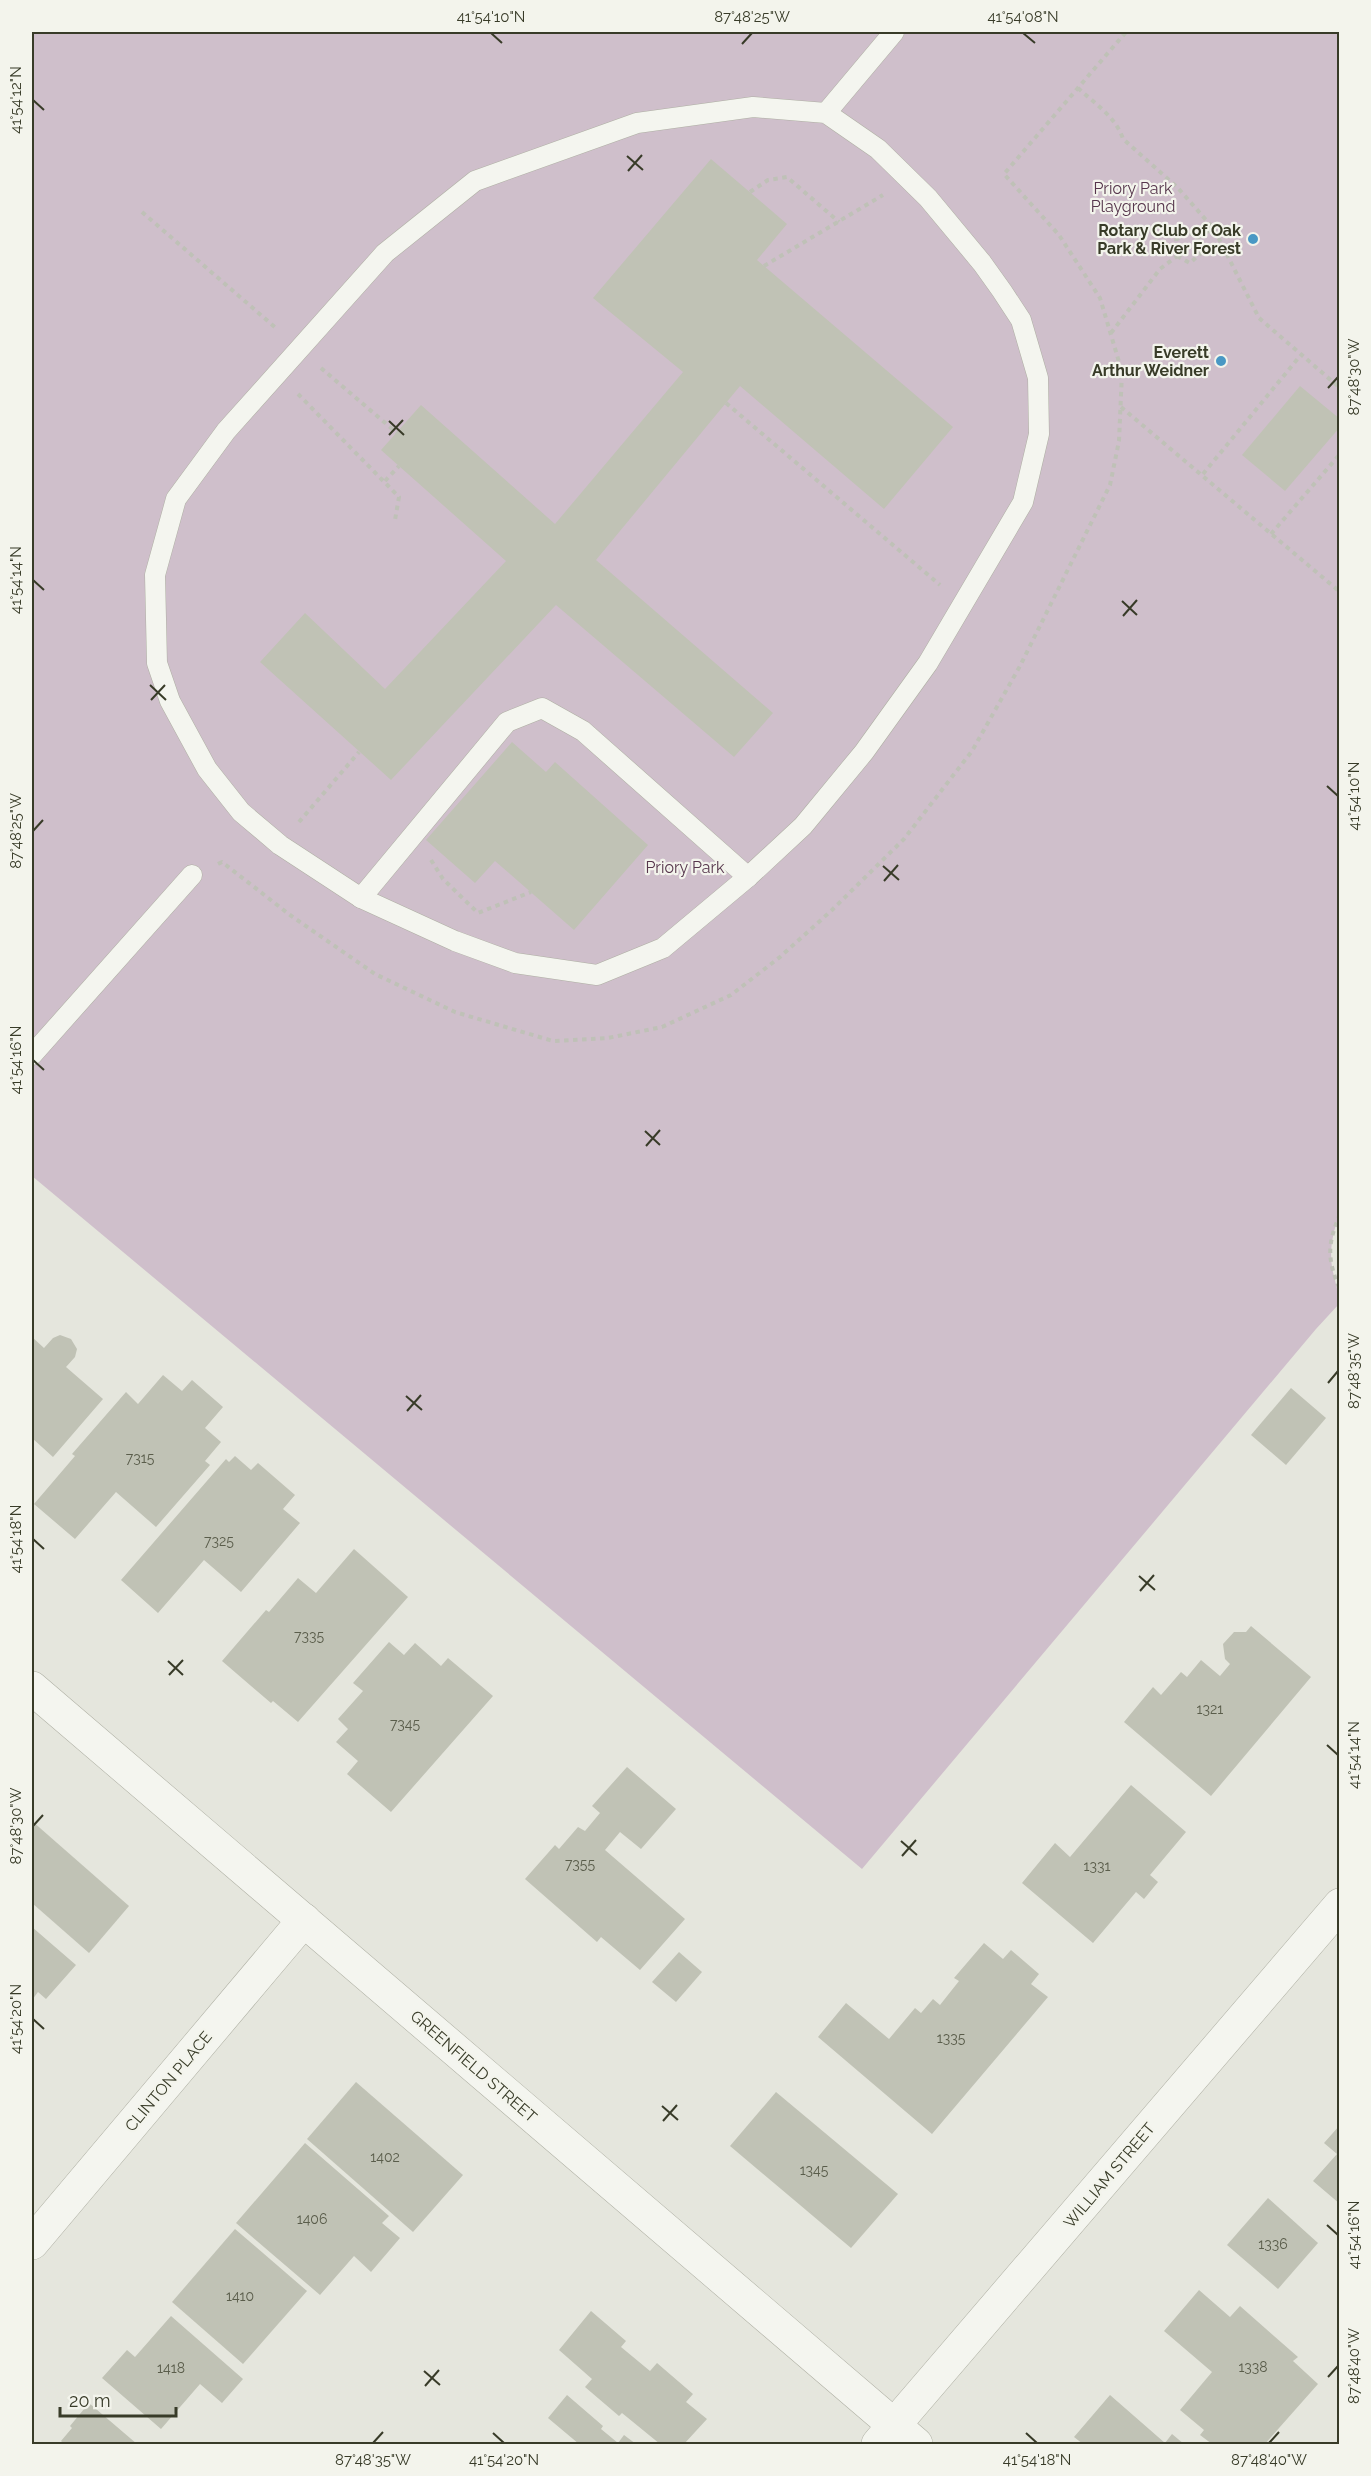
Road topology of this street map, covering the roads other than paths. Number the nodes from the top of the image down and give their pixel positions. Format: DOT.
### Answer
graph roads {
  1 [pos="894,32"];
  2 [pos="826,112"];
  3 [pos="192,875"];
  4 [pos="748,877"];
  5 [pos="361,897"];
  6 [pos="32,1055"];
  7 [pos="32,1688"];
  8 [pos="1340,1905"];
  9 [pos="304,1920"];
  10 [pos="32,2243"];
  11 [pos="896,2438"];
  1 -- 2 [label="lane"];
  2 -- 4 [label="lane"];
  2 -- 5 [label="lane"];
  3 -- 6 [label="lane"];
  4 -- 5 [label="lane"];
  4 -- 5 [label="lane"];
  7 -- 9 [label="street, GREENFIELD STREET"];
  8 -- 11 [label="street, WILLIAM STREET"];
  9 -- 10 [label="street, CLINTON PLACE"];
  9 -- 11 [label="street, GREENFIELD STREET"];
}
